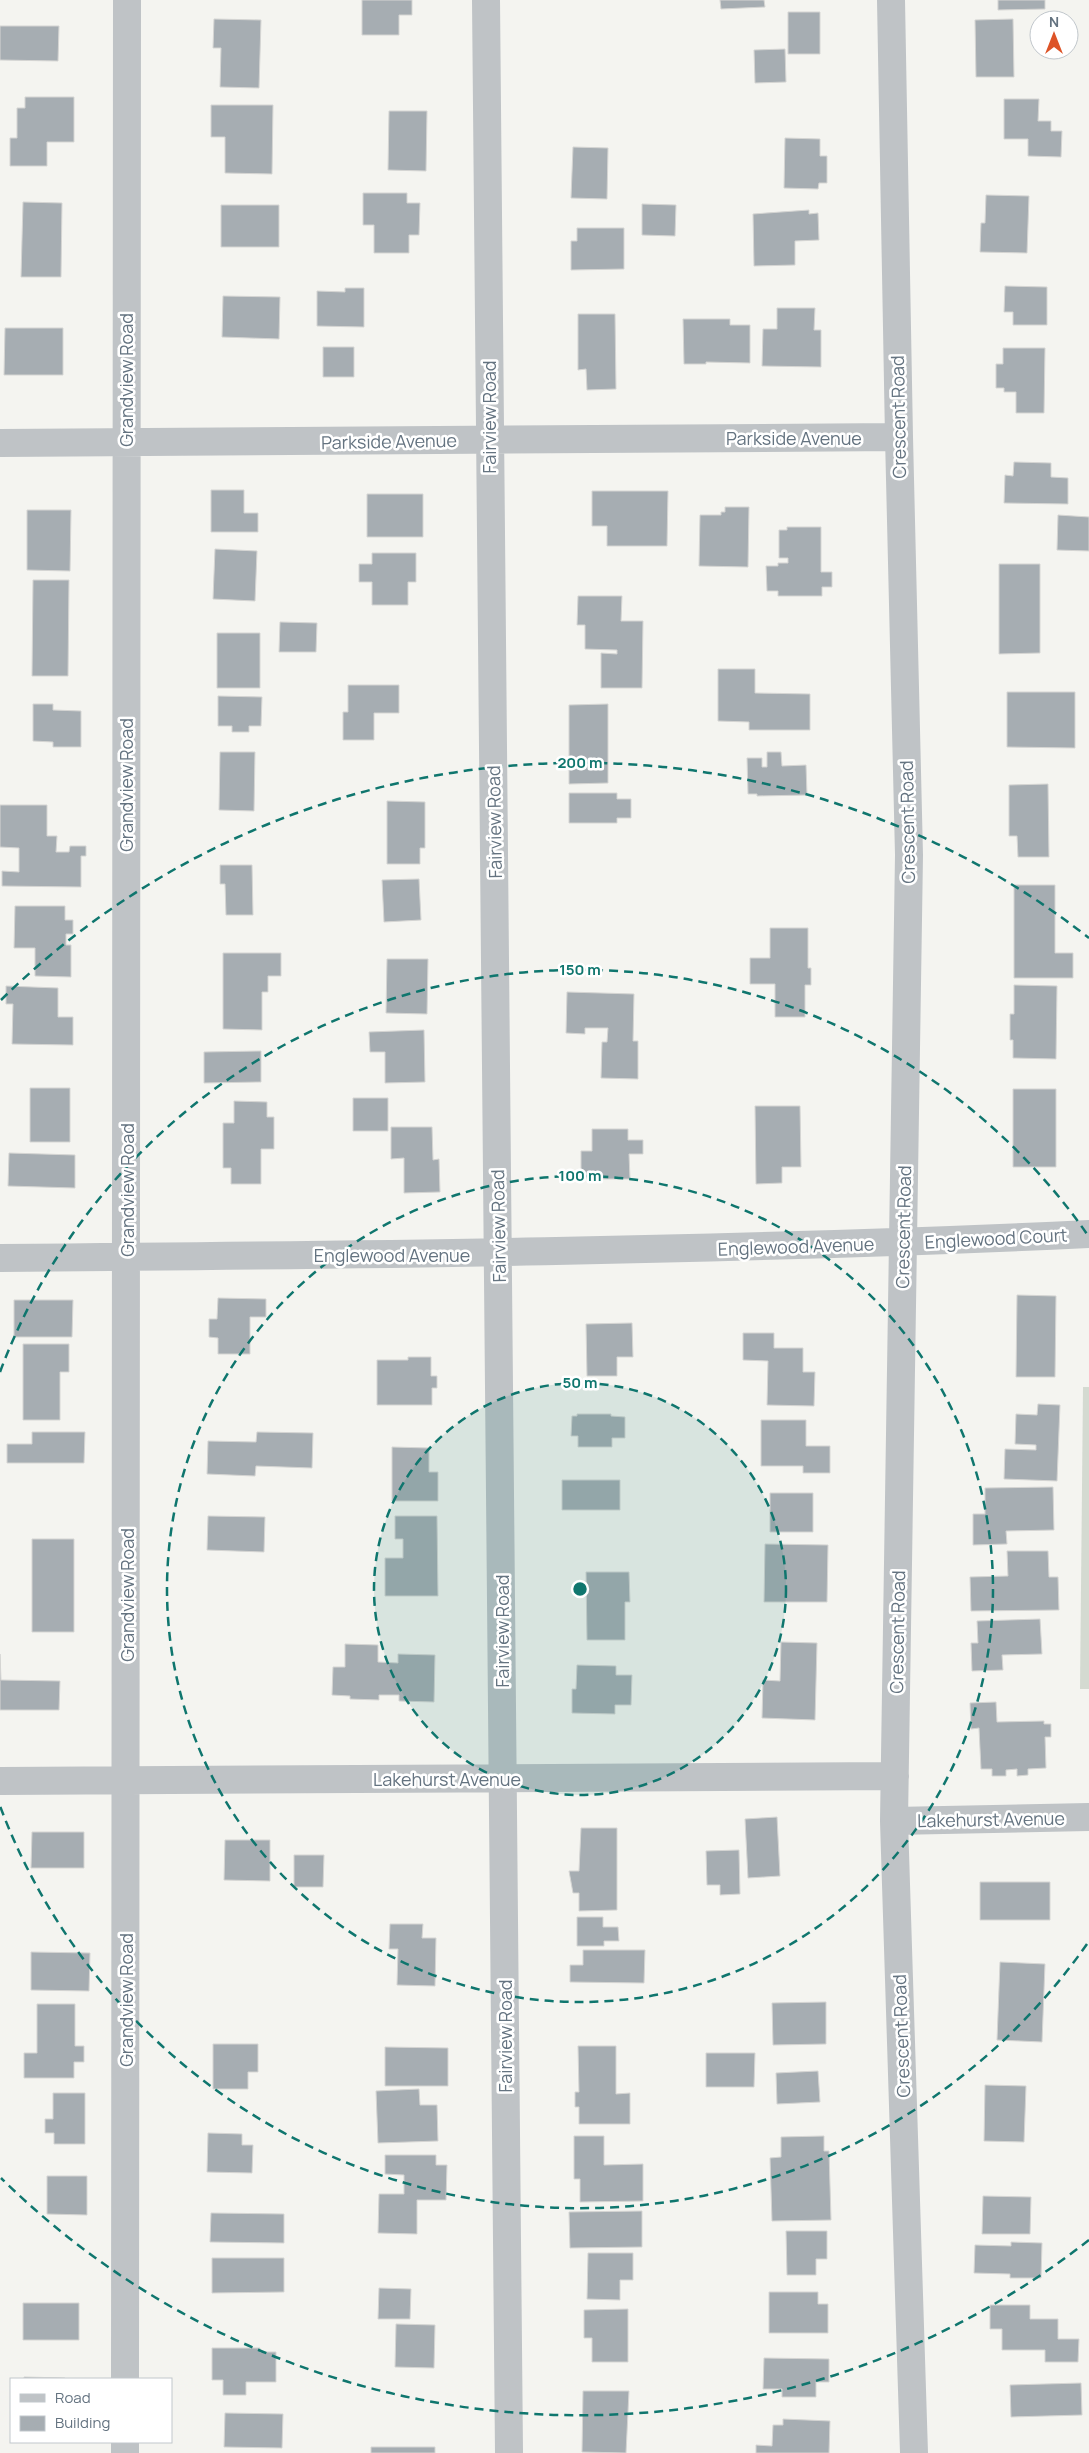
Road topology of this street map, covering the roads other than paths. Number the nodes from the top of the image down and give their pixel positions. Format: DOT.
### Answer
graph roads {
  1 [pos="127,0"];
  2 [pos="486,0"];
  3 [pos="892,0"];
  4 [pos="899,437"];
  5 [pos="490,440"];
  6 [pos="0,443"];
  7 [pos="126,443"];
  8 [pos="1089,1234"];
  9 [pos="903,1243"];
  10 [pos="499,1254"];
  11 [pos="127,1257"];
  12 [pos="0,1258"];
  13 [pos="895,1776"];
  14 [pos="503,1778"];
  15 [pos="0,1781"];
  16 [pos="127,1782"];
  17 [pos="1089,1817"];
  18 [pos="894,1821"];
  19 [pos="125,2378"];
  20 [pos="508,2453"];
  21 [pos="914,2453"];
  1 -- 7 [label="street, Grandview Road"];
  2 -- 5 [label="street, Fairview Road"];
  3 -- 4 [label="street, Crescent Road"];
  4 -- 5 [label="street, Parkside Avenue"];
  4 -- 9 [label="street, Crescent Road"];
  5 -- 7 [label="street, Parkside Avenue"];
  5 -- 10 [label="street, Fairview Road"];
  6 -- 7 [label="street, Parkside Avenue"];
  7 -- 11 [label="street, Grandview Road"];
  8 -- 9 [label="street, Englewood Court"];
  9 -- 10 [label="street, Englewood Avenue"];
  9 -- 13 [label="street, Crescent Road"];
  10 -- 11 [label="street, Englewood Avenue"];
  10 -- 14 [label="street, Fairview Road"];
  11 -- 12 [label="street, Englewood Avenue"];
  11 -- 16 [label="street, Grandview Road"];
  13 -- 14 [label="street, Lakehurst Avenue"];
  13 -- 18 [label="street, Crescent Road"];
  14 -- 16 [label="street, Lakehurst Avenue"];
  14 -- 20 [label="street, Fairview Road"];
  15 -- 16 [label="street, Lakehurst Avenue"];
  16 -- 19 [label="street, Grandview Road"];
  17 -- 18 [label="street, Lakehurst Avenue"];
  18 -- 21 [label="street, Crescent Road"];
}
